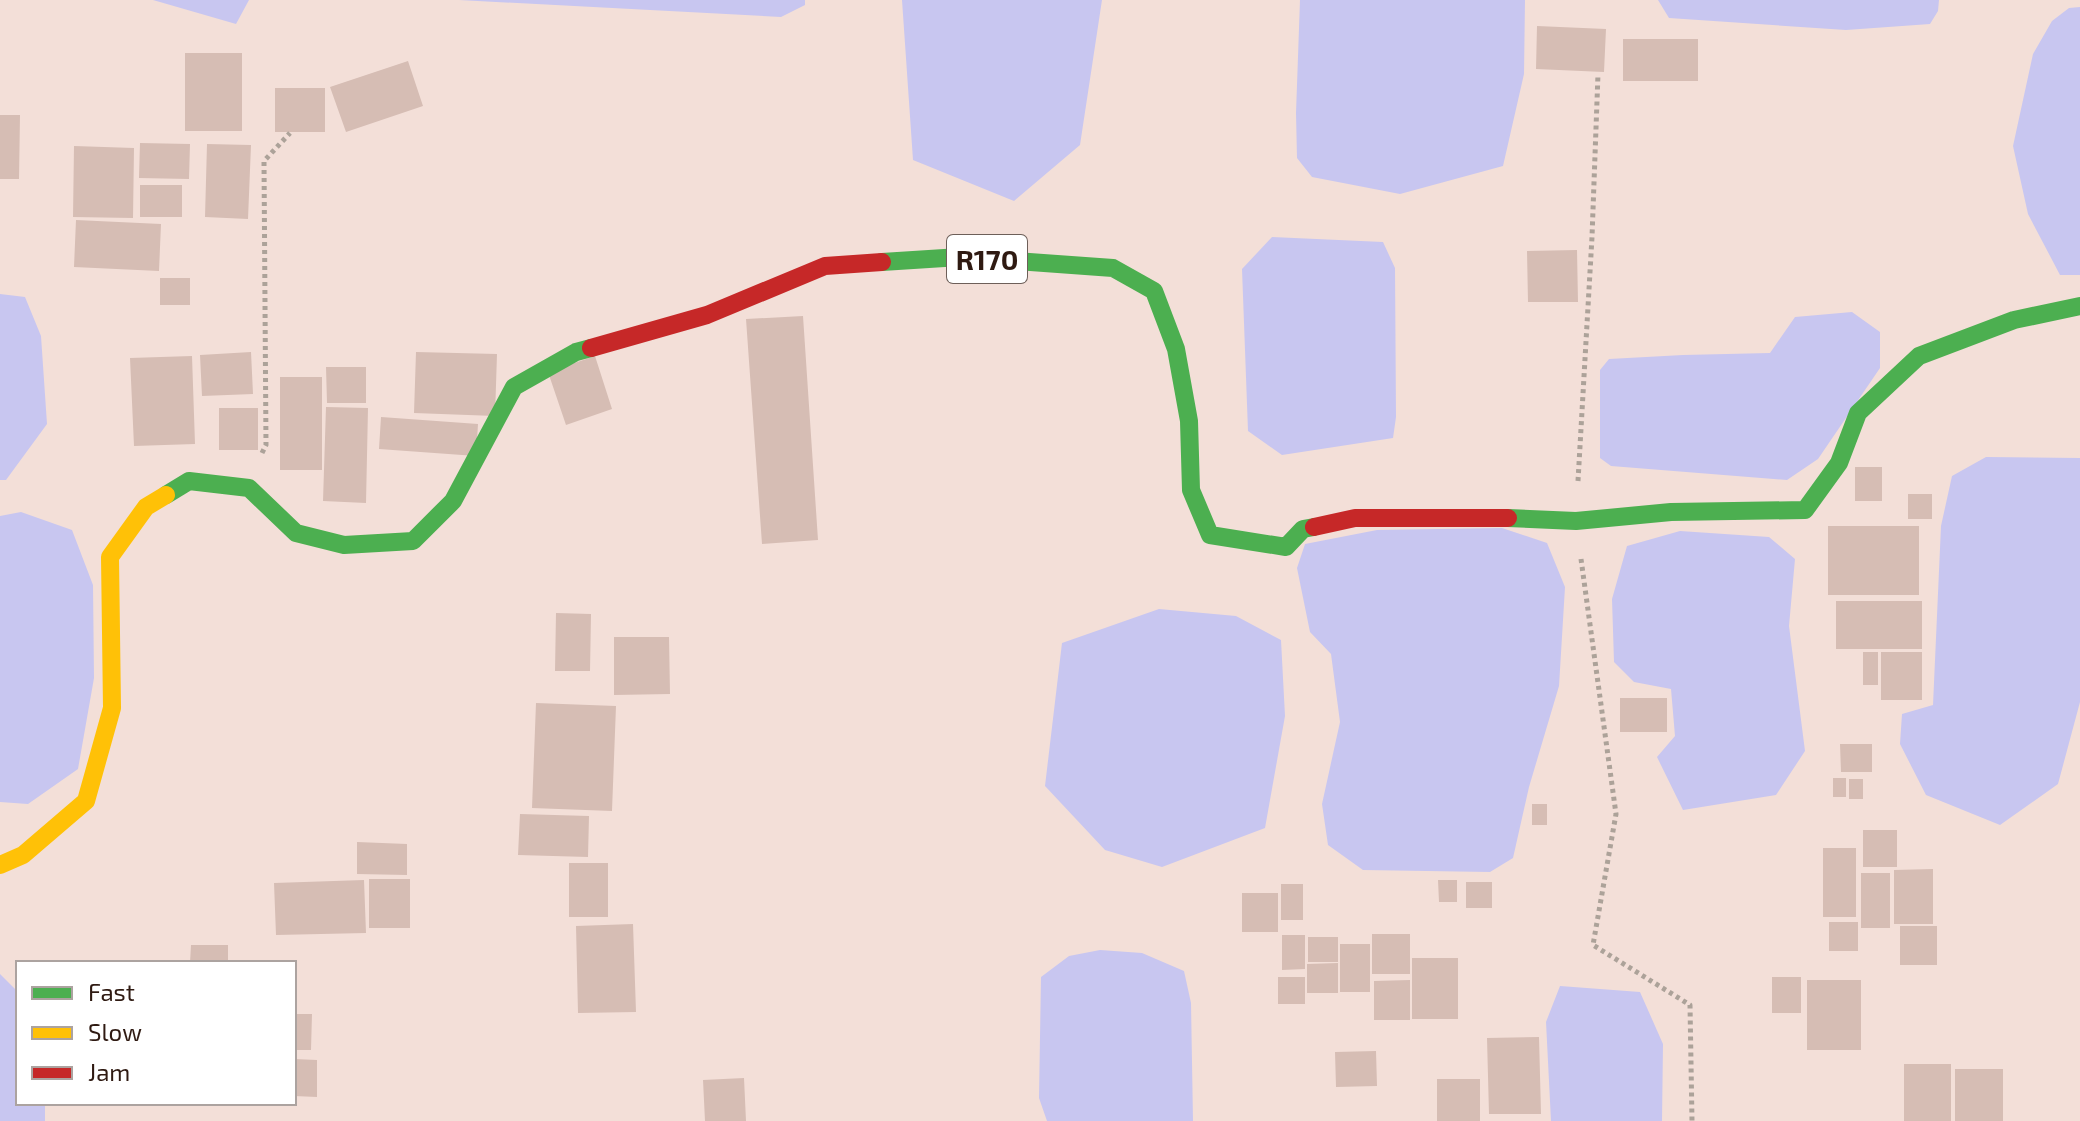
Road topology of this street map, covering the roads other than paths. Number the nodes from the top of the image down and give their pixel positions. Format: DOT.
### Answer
graph roads {
  1 [pos="2080,306"];
  2 [pos="0,865"];
  1 -- 2 [label="main road, R170"];
}
